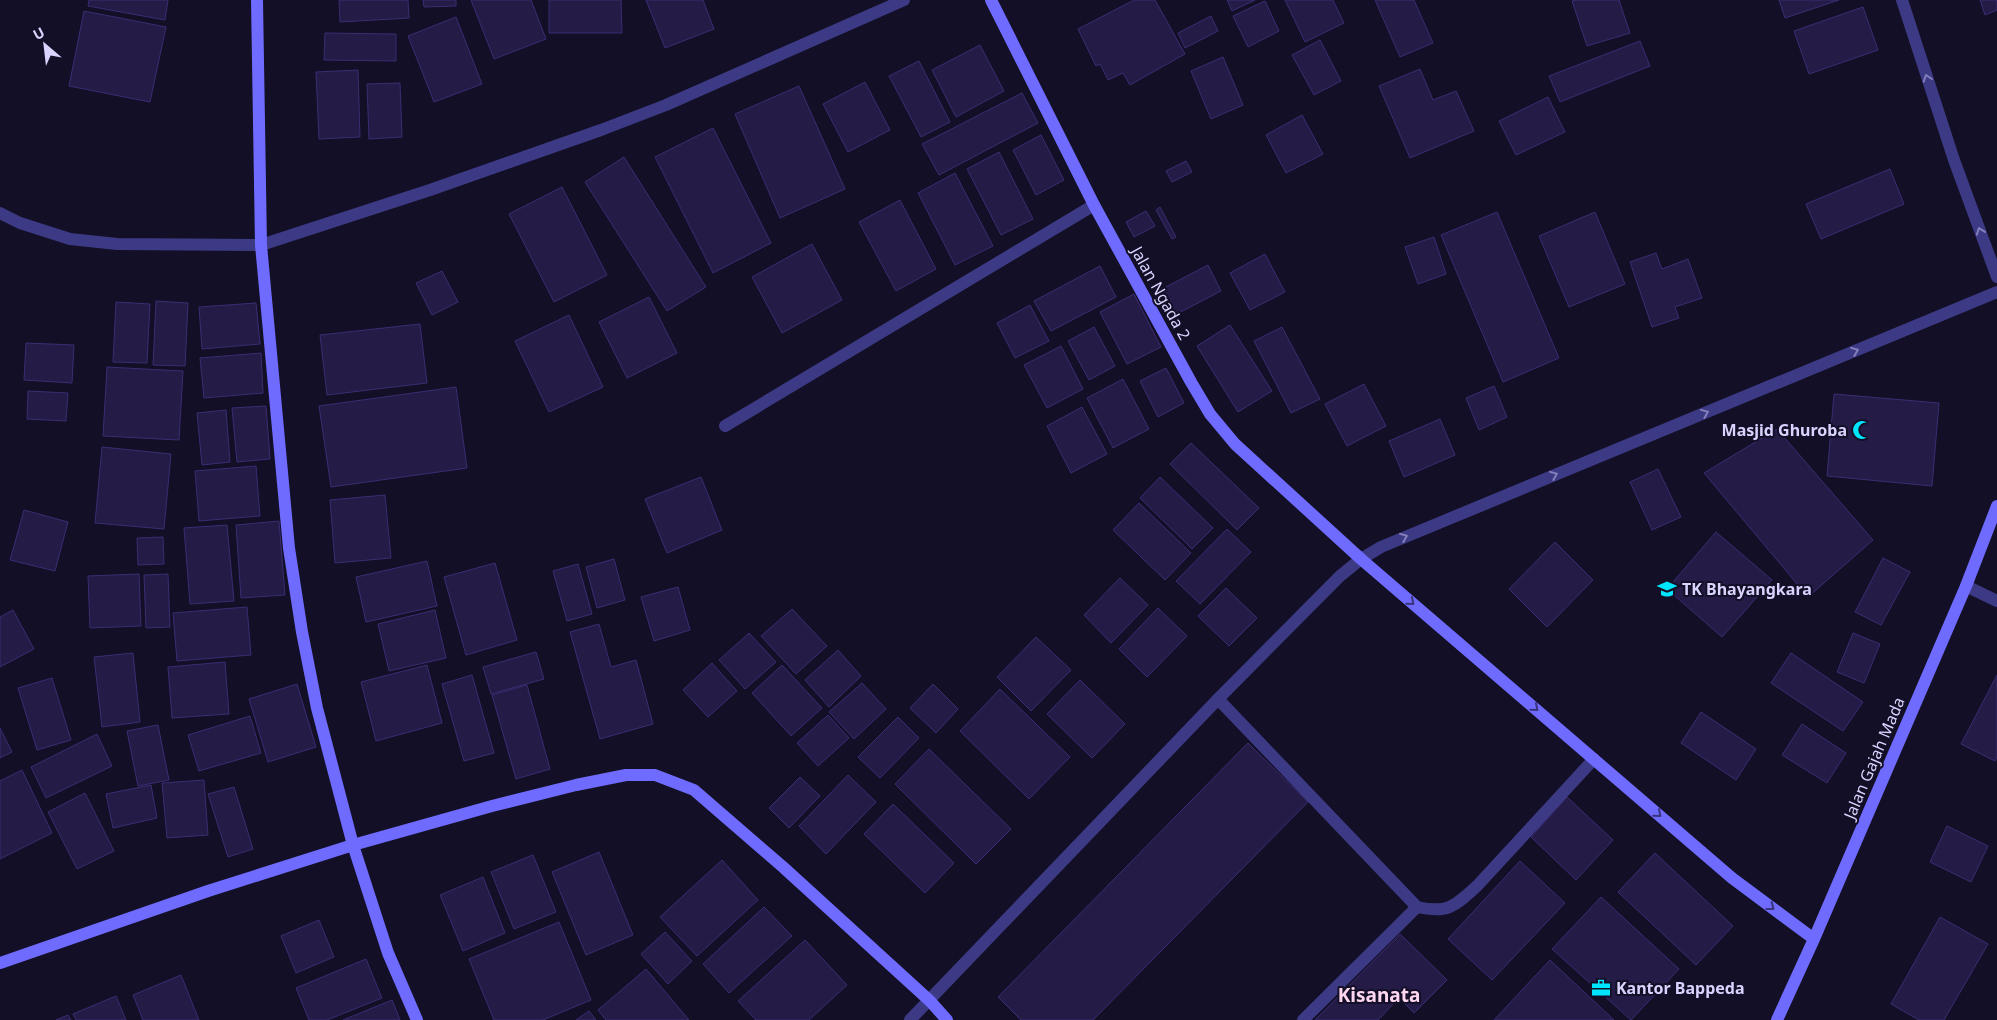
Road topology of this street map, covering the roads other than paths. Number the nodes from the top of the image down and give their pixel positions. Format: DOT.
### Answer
graph roads {
  1 [pos="257,0"];
  2 [pos="904,0"];
  3 [pos="990,0"];
  4 [pos="1902,0"];
  5 [pos="1094,206"];
  6 [pos="0,213"];
  7 [pos="261,245"];
  8 [pos="1997,277"];
  9 [pos="1997,292"];
  10 [pos="725,426"];
  11 [pos="1997,506"];
  12 [pos="1361,559"];
  13 [pos="1966,586"];
  14 [pos="1997,601"];
  15 [pos="1218,699"];
  16 [pos="1594,759"];
  17 [pos="353,846"];
  18 [pos="1417,907"];
  19 [pos="1814,939"];
  20 [pos="0,963"];
  21 [pos="930,1001"];
  22 [pos="417,1020"];
  23 [pos="910,1020"];
  24 [pos="947,1020"];
  25 [pos="1303,1020"];
  26 [pos="1776,1020"];
  1 -- 7 [label="street"];
  2 -- 7 [label="street"];
  3 -- 5 [label="street, Jalan Ngada 2"];
  8 -- 4 [label="street, one-way"];
  5 -- 10 [label="street"];
  5 -- 12 [label="street, Jalan Ngada 2"];
  6 -- 7 [label="street"];
  7 -- 17 [label="street"];
  12 -- 9 [label="street, one-way"];
  11 -- 13 [label="street, Jalan Gajah Mada"];
  12 -- 15 [label="street"];
  12 -- 16 [label="street, Jalan Ngada 2, one-way"];
  13 -- 14 [label="street"];
  13 -- 19 [label="street, Jalan Gajah Mada"];
  15 -- 18 [label="street"];
  15 -- 21 [label="street"];
  16 -- 18 [label="street"];
  16 -- 19 [label="street, Jalan Ngada 2, one-way"];
  17 -- 20 [label="street"];
  17 -- 21 [label="street"];
  17 -- 22 [label="street"];
  18 -- 25 [label="street"];
  19 -- 26 [label="street, Jalan Gajah Mada"];
  21 -- 23 [label="street"];
  21 -- 24 [label="street"];
}
